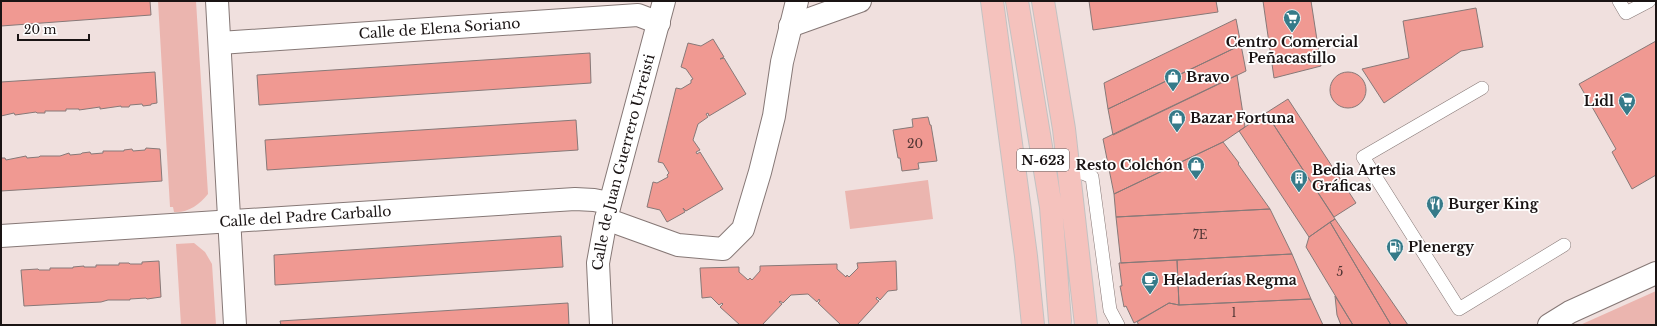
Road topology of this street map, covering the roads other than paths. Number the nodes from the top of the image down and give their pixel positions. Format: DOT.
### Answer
graph roads {
  1 [pos="216,1"];
  2 [pos="664,1"];
  3 [pos="797,1"];
  4 [pos="860,1"];
  5 [pos="992,1"];
  6 [pos="1017,1"];
  7 [pos="1043,1"];
  8 [pos="1619,1"];
  9 [pos="1649,1"];
  10 [pos="659,23"];
  11 [pos="790,26"];
  12 [pos="220,43"];
  13 [pos="1482,88"];
  14 [pos="1069,167"];
  15 [pos="607,211"];
  16 [pos="229,220"];
  17 [pos="1,236"];
  18 [pos="1564,245"];
  19 [pos="1656,273"];
  20 [pos="1060,321"];
  21 [pos="235,325"];
  22 [pos="601,325"];
  23 [pos="1033,325"];
  24 [pos="1086,325"];
  25 [pos="1118,325"];
  26 [pos="1549,325"];
  1 -- 12 [label="street"];
  2 -- 10 [label="street, Calle de Juan Guerrero Urreisti"];
  3 -- 11 [label="street"];
  4 -- 11 [label="street"];
  5 -- 23 [label="highway"];
  6 -- 20 [label="highway, N-623"];
  7 -- 14 [label="highway"];
  8 -- 9 [label="lane"];
  10 -- 12 [label="street, Calle de Elena Soriano"];
  10 -- 15 [label="street, Calle de Juan Guerrero Urreisti"];
  11 -- 15 [label="street, Calle del Padre Carballo"];
  12 -- 16 [label="street"];
  13 -- 18 [label="lane"];
  14 -- 24 [label="highway"];
  14 -- 25 [label="lane"];
  15 -- 16 [label="street, Calle del Padre Carballo"];
  15 -- 22 [label="street, Calle de Juan Guerrero Urreisti"];
  16 -- 17 [label="street, Calle del Padre Carballo"];
  16 -- 21 [label="street"];
  19 -- 26 [label="street"];
}
